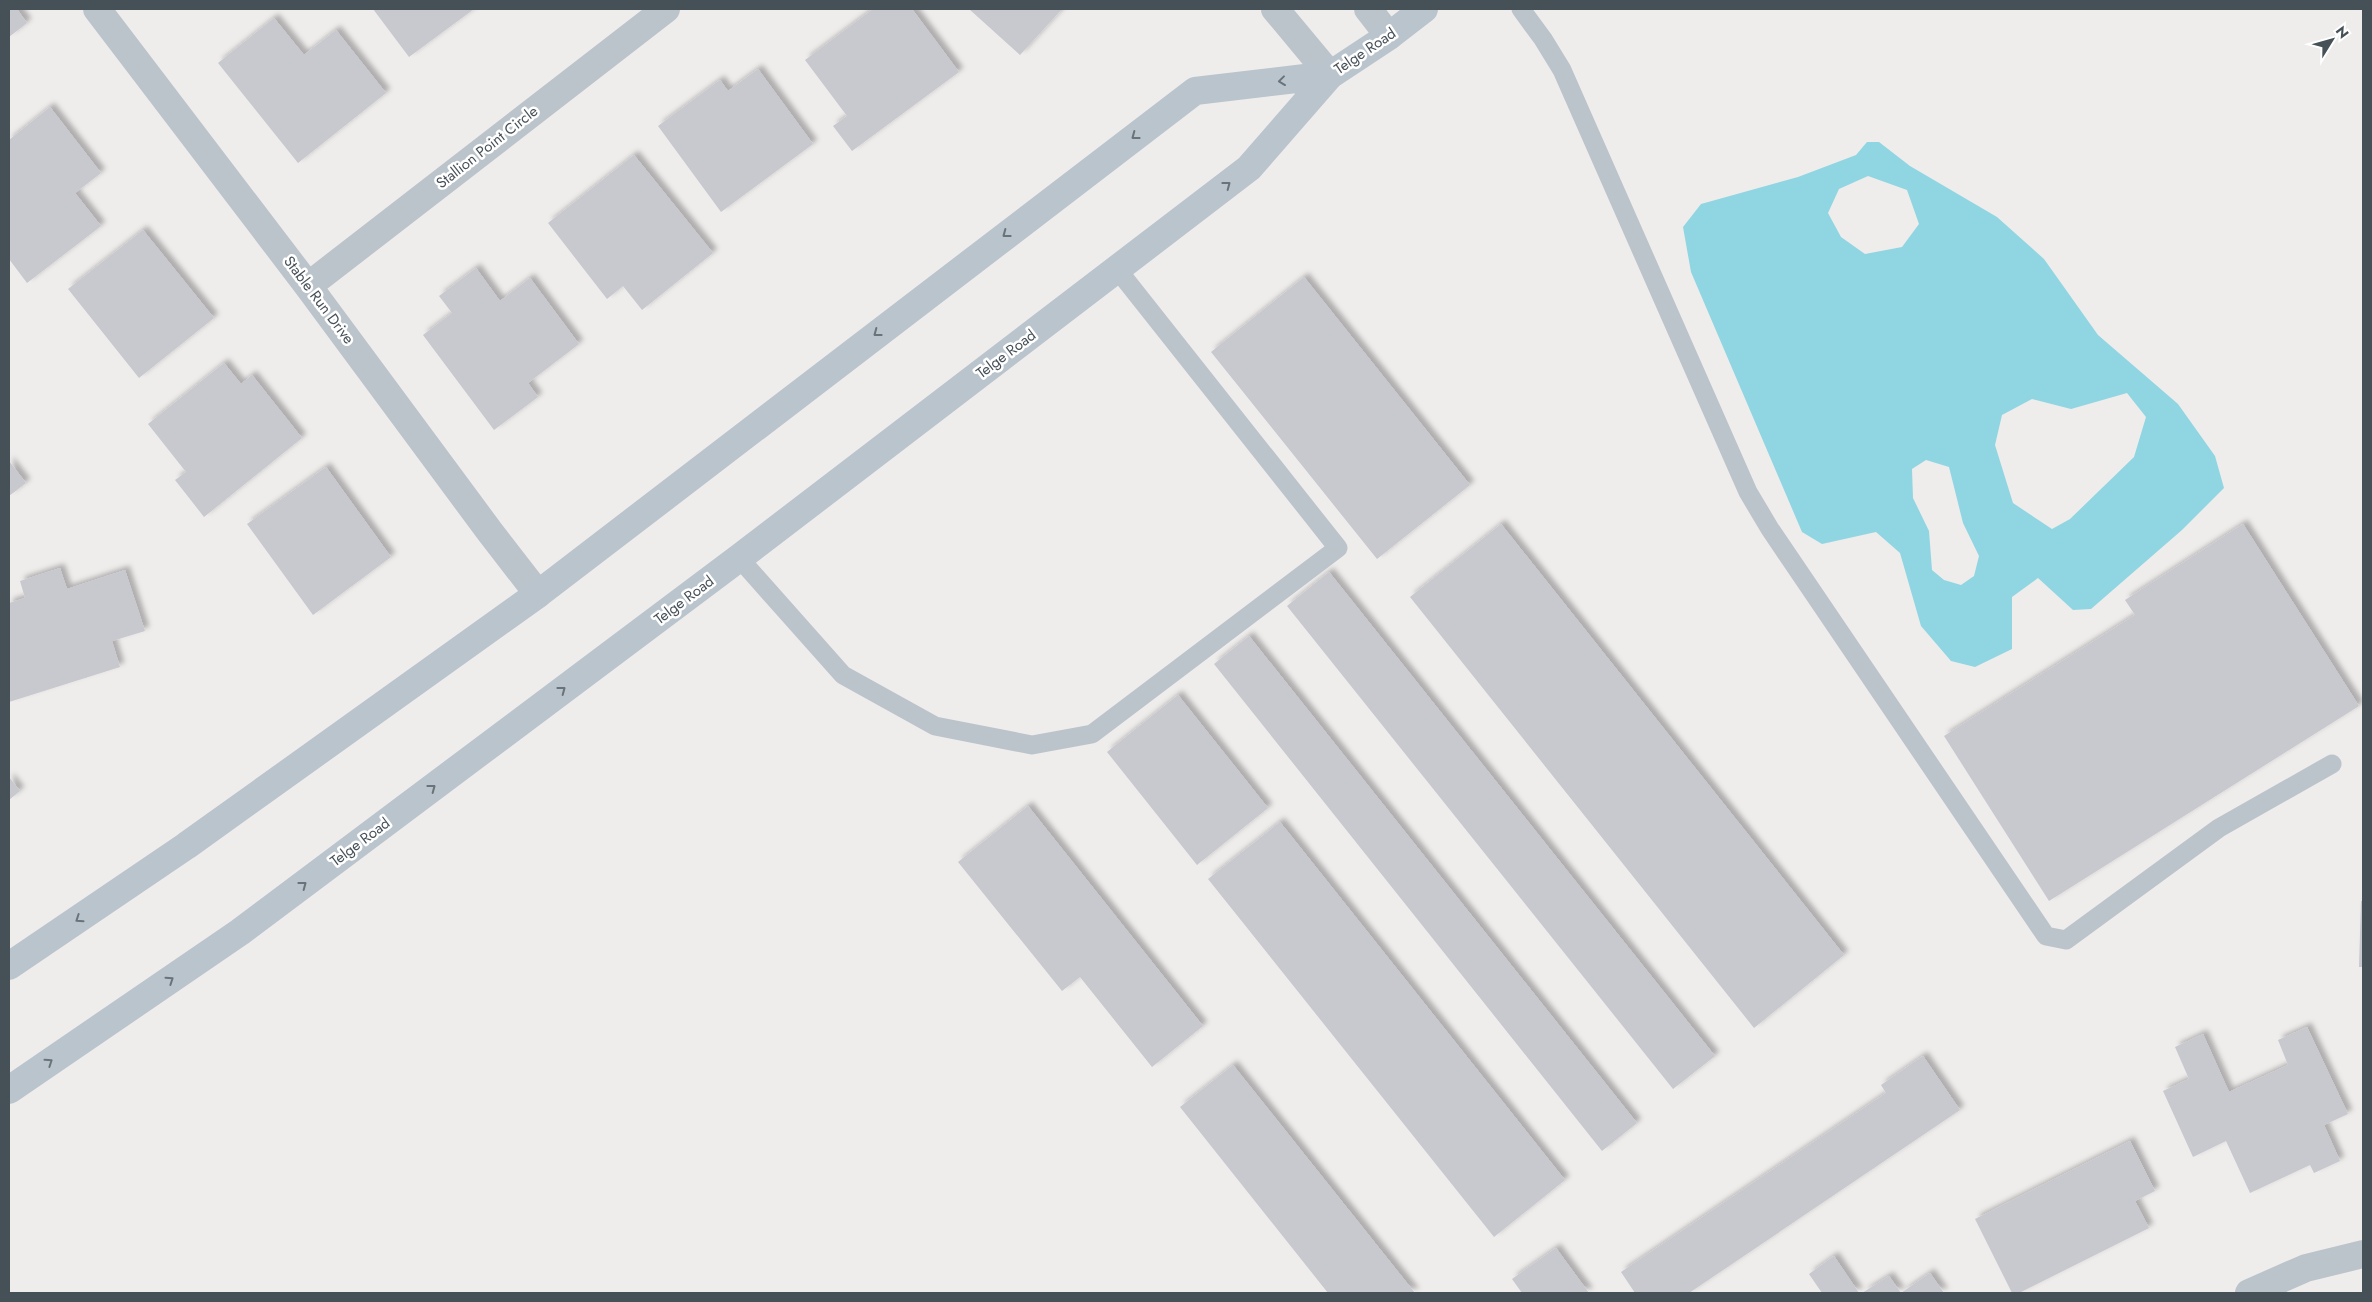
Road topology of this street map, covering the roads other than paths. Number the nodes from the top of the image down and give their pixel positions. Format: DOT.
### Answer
graph roads {
  1 [pos="97,9"];
  2 [pos="666,9"];
  3 [pos="1275,9"];
  4 [pos="1368,9"];
  5 [pos="1424,9"];
  6 [pos="1520,9"];
  7 [pos="1389,36"];
  8 [pos="1330,75"];
  9 [pos="1118,269"];
  10 [pos="308,286"];
  11 [pos="739,558"];
  12 [pos="538,594"];
  13 [pos="2332,764"];
  14 [pos="9,966"];
  15 [pos="9,1090"];
  16 [pos="2363,1254"];
  17 [pos="2250,1293"];
  1 -- 10 [label="street, Stable Run Drive"];
  2 -- 10 [label="street, Stallion Point Circle"];
  3 -- 8 [label="street"];
  4 -- 7 [label="street"];
  5 -- 7 [label="main road, Telge Road"];
  6 -- 13 [label="lane"];
  7 -- 8 [label="main road, Telge Road"];
  9 -- 8 [label="main road, Telge Road, one-way"];
  8 -- 12 [label="main road, Telge Road, one-way"];
  9 -- 11 [label="main road, Telge Road"];
  9 -- 11 [label="lane"];
  10 -- 12 [label="street, Stable Run Drive"];
  15 -- 11 [label="main road, Telge Road, one-way"];
  12 -- 14 [label="main road, Telge Road, one-way"];
  16 -- 17 [label="street"];
}
